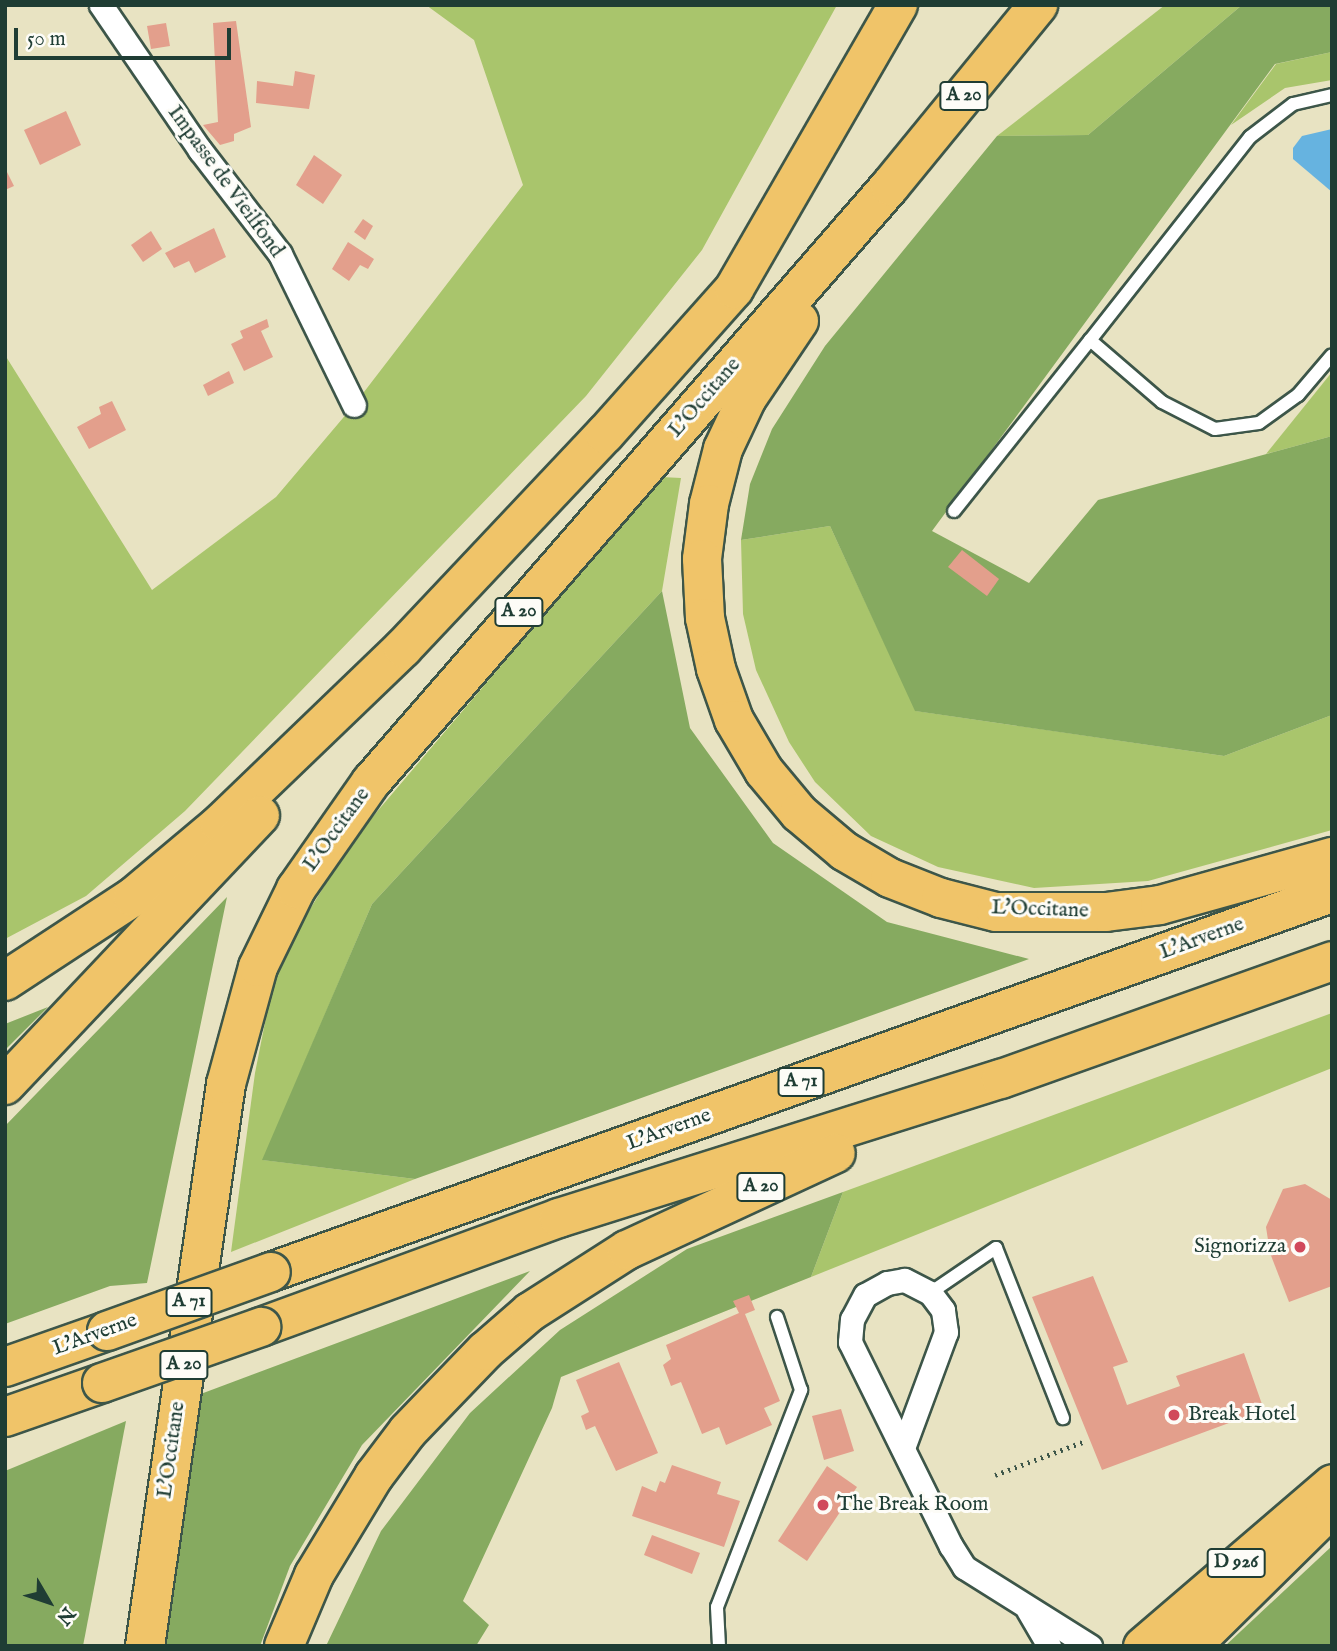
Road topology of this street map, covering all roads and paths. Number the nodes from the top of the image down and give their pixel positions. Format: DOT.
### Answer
graph roads {
  1 [pos="101,5"];
  2 [pos="898,5"];
  3 [pos="1038,5"];
  4 [pos="1332,95"];
  5 [pos="890,186"];
  6 [pos="1090,340"];
  7 [pos="1332,355"];
  8 [pos="354,405"];
  9 [pos="954,511"];
  10 [pos="403,648"];
  11 [pos="1332,857"];
  12 [pos="1332,892"];
  13 [pos="1332,961"];
  14 [pos="5,981"];
  15 [pos="1001,1079"];
  16 [pos="5,1085"];
  17 [pos="930,1293"];
  18 [pos="777,1317"];
  19 [pos="5,1367"];
  20 [pos="5,1417"];
  21 [pos="1063,1418"];
  22 [pos="1083,1442"];
  23 [pos="903,1448"];
  24 [pos="995,1475"];
  25 [pos="1332,1483"];
  26 [pos="1332,1507"];
  27 [pos="1026,1608"];
  28 [pos="145,1646"];
  29 [pos="284,1646"];
  30 [pos="719,1646"];
  31 [pos="1049,1646"];
  32 [pos="1090,1646"];
  33 [pos="1142,1646"];
  34 [pos="1191,1646"];
  1 -- 8 [label="street, Impasse de Vieilfond"];
  2 -- 10 [label="highway, A 20"];
  3 -- 5 [label="highway, L'Occitane / A 20"];
  4 -- 6 [label="lane"];
  5 -- 11 [label="highway, L'Occitane"];
  5 -- 28 [label="highway, L'Occitane / A 20"];
  6 -- 7 [label="lane"];
  6 -- 9 [label="lane"];
  10 -- 14 [label="highway, A 20"];
  10 -- 16 [label="highway, A 20"];
  12 -- 19 [label="highway, L'Arverne / A 71, bridge"];
  13 -- 15 [label="highway, A 71"];
  15 -- 20 [label="highway, A 71, bridge"];
  15 -- 29 [label="highway, A 20"];
  17 -- 21 [label="lane"];
  17 -- 23 [label="street"];
  17 -- 23 [label="street"];
  18 -- 30 [label="lane"];
  22 -- 24 [label="path"];
  23 -- 27 [label="street"];
  25 -- 33 [label="main road, D 926"];
  26 -- 34 [label="main road, D 926"];
  27 -- 31 [label="street"];
  27 -- 32 [label="street"];
}
